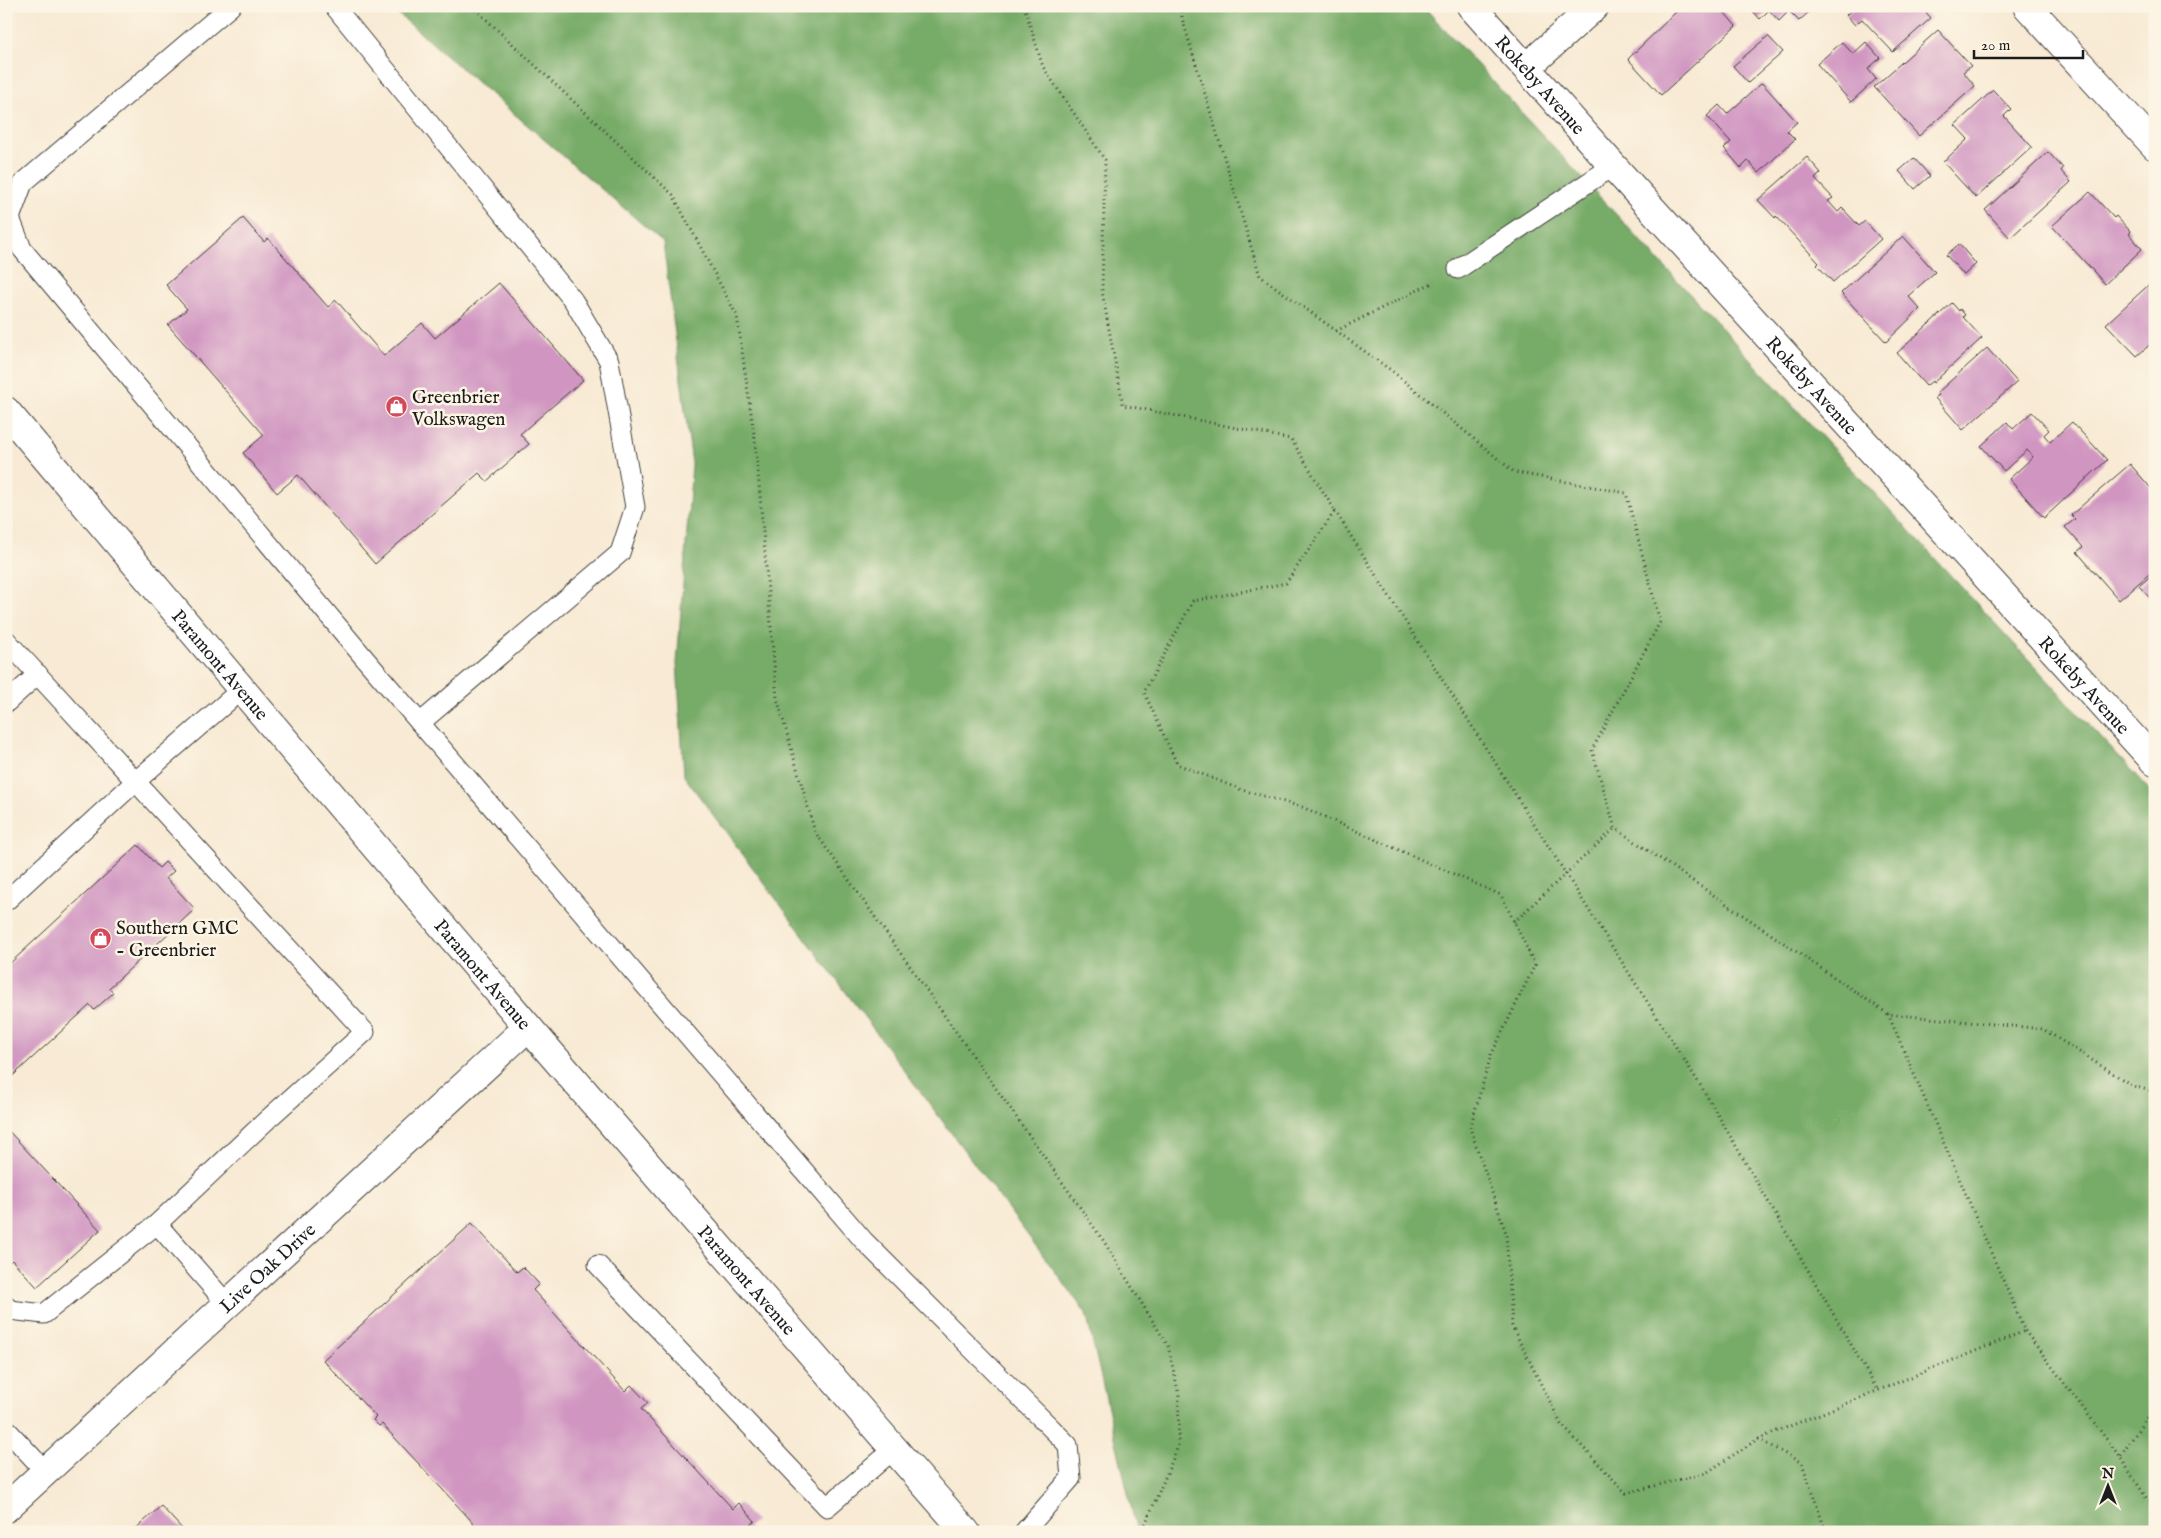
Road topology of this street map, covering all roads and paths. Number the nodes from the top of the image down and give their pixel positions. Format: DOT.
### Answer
graph roads {
  1 [pos="231,6"];
  2 [pos="334,6"];
  3 [pos="472,6"];
  4 [pos="1024,6"];
  5 [pos="1182,6"];
  6 [pos="1471,6"];
  7 [pos="1595,6"];
  8 [pos="2026,6"];
  9 [pos="1527,67"];
  10 [pos="2155,146"];
  11 [pos="1613,166"];
  12 [pos="1458,269"];
  13 [pos="1336,331"];
  14 [pos="7,414"];
  15 [pos="1336,511"];
  16 [pos="6,640"];
  17 [pos="38,674"];
  18 [pos="242,689"];
  19 [pos="6,703"];
  20 [pos="420,723"];
  21 [pos="2155,762"];
  22 [pos="136,781"];
  23 [pos="1615,828"];
  24 [pos="1566,874"];
  25 [pos="6,901"];
  26 [pos="1514,922"];
  27 [pos="1888,1014"];
  28 [pos="528,1027"];
  29 [pos="2155,1092"];
  30 [pos="157,1224"];
  31 [pos="598,1265"];
  32 [pos="227,1304"];
  33 [pos="6,1306"];
  34 [pos="2025,1331"];
  35 [pos="1878,1391"];
  36 [pos="2155,1405"];
  37 [pos="6,1429"];
  38 [pos="1758,1439"];
  39 [pos="894,1449"];
  40 [pos="2120,1458"];
  41 [pos="46,1472"];
  42 [pos="2155,1503"];
  43 [pos="6,1508"];
  44 [pos="966,1532"];
  45 [pos="1024,1532"];
  46 [pos="1142,1532"];
  47 [pos="1826,1532"];
  1 -- 20 [label="lane"];
  2 -- 20 [label="lane"];
  3 -- 46 [label="path"];
  4 -- 15 [label="path"];
  5 -- 13 [label="path"];
  6 -- 9 [label="street, Rokeby Avenue"];
  7 -- 9 [label="street"];
  8 -- 10 [label="street"];
  9 -- 11 [label="street, Rokeby Avenue"];
  11 -- 12 [label="lane"];
  11 -- 21 [label="street, Rokeby Avenue"];
  12 -- 13 [label="path"];
  13 -- 23 [label="path"];
  14 -- 18 [label="street, Paramont Avenue"];
  15 -- 24 [label="path"];
  15 -- 26 [label="path"];
  16 -- 17 [label="lane"];
  17 -- 19 [label="lane"];
  17 -- 22 [label="lane"];
  18 -- 22 [label="lane"];
  18 -- 28 [label="street, Paramont Avenue"];
  20 -- 45 [label="lane"];
  22 -- 25 [label="lane"];
  22 -- 30 [label="lane"];
  23 -- 24 [label="path"];
  23 -- 27 [label="path"];
  24 -- 26 [label="path"];
  24 -- 35 [label="path"];
  26 -- 38 [label="path"];
  27 -- 29 [label="path"];
  27 -- 34 [label="path"];
  28 -- 32 [label="street, Live Oak Drive"];
  28 -- 39 [label="street, Paramont Avenue"];
  30 -- 32 [label="lane"];
  30 -- 33 [label="lane"];
  31 -- 39 [label="lane"];
  32 -- 41 [label="street, Live Oak Drive"];
  34 -- 35 [label="path"];
  34 -- 40 [label="path"];
  35 -- 38 [label="path"];
  36 -- 40 [label="path"];
  37 -- 41 [label="lane"];
  38 -- 47 [label="path"];
  39 -- 44 [label="street, Paramont Avenue"];
  40 -- 42 [label="path"];
  41 -- 43 [label="street, Live Oak Drive"];
}
